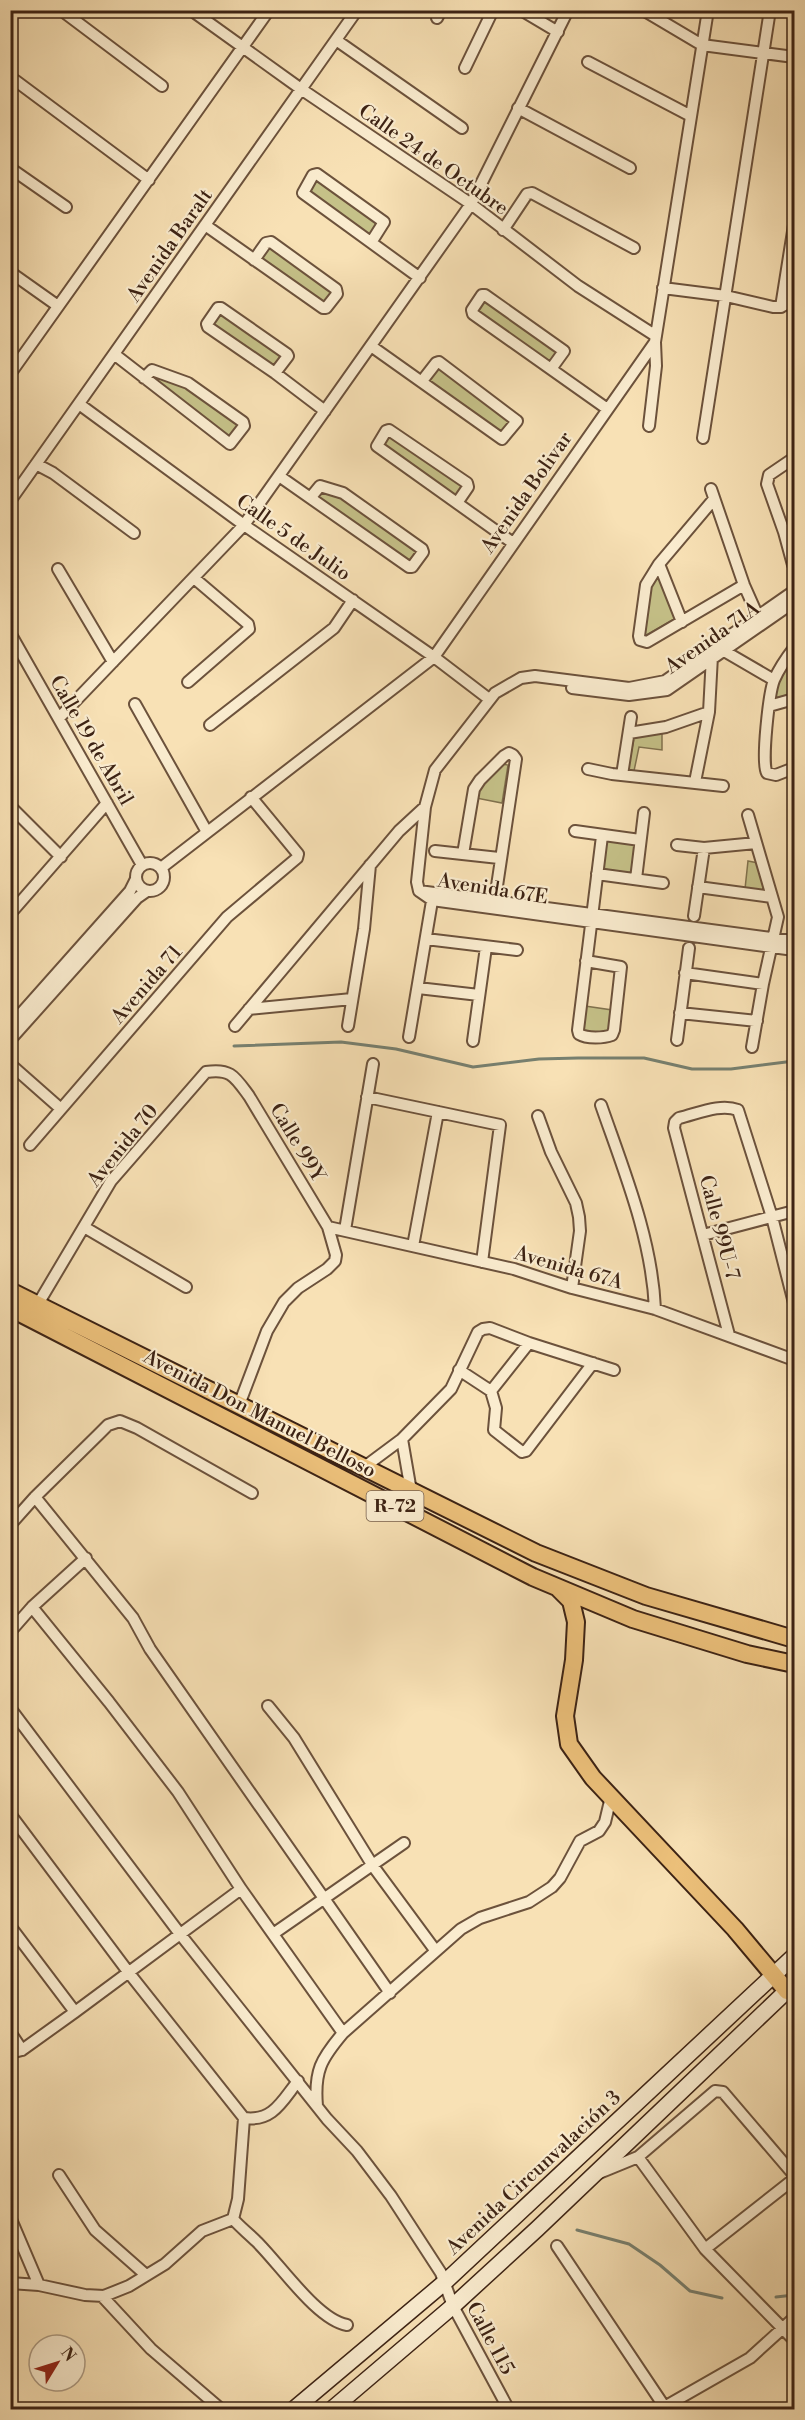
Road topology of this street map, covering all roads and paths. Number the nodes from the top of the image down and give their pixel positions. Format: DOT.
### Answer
graph roads {
  1 [pos="60,10"];
  2 [pos="191,10"];
  3 [pos="269,10"];
  4 [pos="357,10"];
  5 [pos="493,10"];
  6 [pos="521,10"];
  7 [pos="568,10"];
  8 [pos="643,10"];
  9 [pos="708,10"];
  10 [pos="770,10"];
  11 [pos="558,32"];
  12 [pos="336,40"];
  13 [pos="702,45"];
  14 [pos="243,47"];
  15 [pos="765,53"];
  16 [pos="795,57"];
  17 [pos="588,62"];
  18 [pos="465,68"];
  19 [pos="16,81"];
  20 [pos="162,86"];
  21 [pos="301,89"];
  22 [pos="518,108"];
  23 [pos="691,116"];
  24 [pos="462,128"];
  25 [pos="10,168"];
  26 [pos="630,168"];
  27 [pos="149,180"];
  28 [pos="471,204"];
  29 [pos="66,207"];
  30 [pos="205,225"];
  31 [pos="795,225"];
  32 [pos="503,230"];
  33 [pos="372,241"];
  34 [pos="634,248"];
  35 [pos="254,260"];
  36 [pos="10,272"];
  37 [pos="420,278"];
  38 [pos="663,288"];
  39 [pos="726,296"];
  40 [pos="795,296"];
  41 [pos="58,306"];
  42 [pos="781,307"];
  43 [pos="655,339"];
  44 [pos="371,346"];
  45 [pos="114,354"];
  46 [pos="551,369"];
  47 [pos="275,373"];
  48 [pos="10,374"];
  49 [pos="144,378"];
  50 [pos="422,381"];
  51 [pos="79,404"];
  52 [pos="606,408"];
  53 [pos="325,411"];
  54 [pos="649,426"];
  55 [pos="703,438"];
  56 [pos="795,458"];
  57 [pos="36,464"];
  58 [pos="279,476"];
  59 [pos="311,497"];
  60 [pos="10,501"];
  61 [pos="457,503"];
  62 [pos="244,525"];
  63 [pos="789,532"];
  64 [pos="134,533"];
  65 [pos="513,543"];
  66 [pos="659,564"];
  67 [pos="793,565"];
  68 [pos="58,569"];
  69 [pos="194,578"];
  70 [pos="744,585"];
  71 [pos="795,591"];
  72 [pos="353,600"];
  73 [pos="795,602"];
  74 [pos="759,620"];
  75 [pos="682,622"];
  76 [pos="10,633"];
  77 [pos="795,648"];
  78 [pos="716,651"];
  79 [pos="434,657"];
  80 [pos="113,662"];
  81 [pos="774,680"];
  82 [pos="188,682"];
  83 [pos="489,699"];
  84 [pos="795,699"];
  85 [pos="135,704"];
  86 [pos="769,706"];
  87 [pos="709,712"];
  88 [pos="60,717"];
  89 [pos="631,717"];
  90 [pos="210,725"];
  91 [pos="629,733"];
  92 [pos="795,768"];
  93 [pos="588,769"];
  94 [pos="622,775"];
  95 [pos="695,782"];
  96 [pos="723,786"];
  97 [pos="251,797"];
  98 [pos="107,802"];
  99 [pos="10,806"];
  100 [pos="425,807"];
  101 [pos="644,813"];
  102 [pos="748,815"];
  103 [pos="575,831"];
  104 [pos="207,832"];
  105 [pos="602,836"];
  106 [pos="640,840"];
  107 [pos="756,843"];
  108 [pos="677,845"];
  109 [pos="704,848"];
  110 [pos="435,851"];
  111 [pos="463,854"];
  112 [pos="61,857"];
  113 [pos="499,858"];
  114 [pos="142,865"];
  115 [pos="370,865"];
  116 [pos="161,868"];
  117 [pos="597,873"];
  118 [pos="136,879"];
  119 [pos="636,879"];
  120 [pos="663,883"];
  121 [pos="698,887"];
  122 [pos="147,891"];
  123 [pos="433,896"];
  124 [pos="772,897"];
  125 [pos="494,905"];
  126 [pos="10,915"];
  127 [pos="694,916"];
  128 [pos="592,917"];
  129 [pos="426,939"];
  130 [pos="795,941"];
  131 [pos="772,942"];
  132 [pos="486,947"];
  133 [pos="689,948"];
  134 [pos="795,950"];
  135 [pos="517,951"];
  136 [pos="586,961"];
  137 [pos="685,973"];
  138 [pos="763,984"];
  139 [pos="418,988"];
  140 [pos="479,995"];
  141 [pos="352,999"];
  142 [pos="249,1009"];
  143 [pos="680,1013"];
  144 [pos="756,1021"];
  145 [pos="10,1026"];
  146 [pos="235,1026"];
  147 [pos="348,1026"];
  148 [pos="409,1037"];
  149 [pos="10,1040"];
  150 [pos="677,1040"];
  151 [pos="472,1041"];
  152 [pos="752,1047"];
  153 [pos="10,1064"];
  154 [pos="373,1064"];
  155 [pos="235,1078"];
  156 [pos="367,1097"];
  157 [pos="601,1105"];
  158 [pos="62,1109"];
  159 [pos="438,1112"];
  160 [pos="538,1116"];
  161 [pos="30,1145"];
  162 [pos="795,1211"];
  163 [pos="772,1217"];
  164 [pos="84,1227"];
  165 [pos="328,1227"];
  166 [pos="345,1230"];
  167 [pos="704,1235"];
  168 [pos="413,1246"];
  169 [pos="482,1262"];
  170 [pos="186,1287"];
  171 [pos="572,1288"];
  172 [pos="11,1295"];
  173 [pos="795,1303"];
  174 [pos="38,1304"];
  175 [pos="655,1309"];
  176 [pos="729,1335"];
  177 [pos="529,1343"];
  178 [pos="795,1360"];
  179 [pos="593,1363"];
  180 [pos="459,1370"];
  181 [pos="614,1370"];
  182 [pos="491,1392"];
  183 [pos="238,1405"];
  184 [pos="402,1439"];
  185 [pos="363,1468"];
  186 [pos="411,1491"];
  187 [pos="252,1492"];
  188 [pos="35,1497"];
  189 [pos="10,1525"];
  190 [pos="86,1558"];
  191 [pos="558,1587"];
  192 [pos="32,1607"];
  193 [pos="10,1632"];
  194 [pos="795,1639"];
  195 [pos="795,1664"];
  196 [pos="268,1706"];
  197 [pos="10,1708"];
  198 [pos="611,1797"];
  199 [pos="10,1814"];
  200 [pos="404,1843"];
  201 [pos="373,1866"];
  202 [pos="241,1889"];
  203 [pos="324,1900"];
  204 [pos="10,1926"];
  205 [pos="180,1934"];
  206 [pos="273,1934"];
  207 [pos="435,1950"];
  208 [pos="795,1956"];
  209 [pos="129,1973"];
  210 [pos="773,1976"];
  211 [pos="791,1987"];
  212 [pos="390,1993"];
  213 [pos="75,2012"];
  214 [pos="10,2032"];
  215 [pos="344,2033"];
  216 [pos="22,2050"];
  217 [pos="10,2054"];
  218 [pos="298,2081"];
  219 [pos="317,2106"];
  220 [pos="244,2118"];
  221 [pos="638,2157"];
  222 [pos="597,2174"];
  223 [pos="59,2175"];
  224 [pos="795,2177"];
  225 [pos="557,2178"];
  226 [pos="573,2196"];
  227 [pos="10,2217"];
  228 [pos="233,2219"];
  229 [pos="557,2246"];
  230 [pos="705,2249"];
  231 [pos="146,2275"];
  232 [pos="10,2283"];
  233 [pos="445,2283"];
  234 [pos="39,2285"];
  235 [pos="102,2296"];
  236 [pos="453,2306"];
  237 [pos="795,2318"];
  238 [pos="347,2325"];
  239 [pos="784,2328"];
  240 [pos="795,2340"];
  241 [pos="662,2408"];
  242 [pos="222,2409"];
  243 [pos="293,2409"];
  244 [pos="331,2409"];
  245 [pos="509,2409"];
  1 -- 20 [label="street"];
  2 -- 14 [label="street, Calle 24 de Octubre"];
  3 -- 14 [label="street"];
  4 -- 12 [label="street, Avenida Baralt"];
  5 -- 18 [label="street"];
  6 -- 11 [label="street"];
  7 -- 11 [label="street"];
  8 -- 13 [label="street"];
  9 -- 13 [label="street, Avenida Bolivar"];
  10 -- 15 [label="street"];
  11 -- 22 [label="street"];
  12 -- 21 [label="street, Avenida Baralt"];
  12 -- 24 [label="street"];
  13 -- 15 [label="street"];
  13 -- 23 [label="street, Avenida Bolivar"];
  14 -- 21 [label="street, Calle 24 de Octubre"];
  14 -- 27 [label="street"];
  15 -- 16 [label="street"];
  15 -- 39 [label="street"];
  17 -- 23 [label="street"];
  19 -- 27 [label="street"];
  21 -- 28 [label="street, Calle 24 de Octubre"];
  21 -- 30 [label="street, Avenida Baralt"];
  22 -- 26 [label="street"];
  22 -- 28 [label="street"];
  23 -- 38 [label="street, Avenida Bolivar"];
  25 -- 29 [label="street"];
  27 -- 41 [label="street"];
  28 -- 32 [label="street, Calle 24 de Octubre"];
  28 -- 37 [label="street"];
  30 -- 35 [label="street"];
  30 -- 45 [label="street, Avenida Baralt"];
  31 -- 42 [label="street"];
  32 -- 34 [label="street"];
  32 -- 43 [label="street, Calle 24 de Octubre"];
  33 -- 33 [label="street"];
  33 -- 37 [label="street"];
  35 -- 35 [label="street"];
  36 -- 41 [label="street"];
  37 -- 44 [label="street"];
  38 -- 39 [label="street"];
  38 -- 43 [label="street, Avenida Bolivar"];
  39 -- 42 [label="street"];
  39 -- 55 [label="street"];
  40 -- 42 [label="street"];
  41 -- 48 [label="street"];
  43 -- 52 [label="street, Avenida Bolivar"];
  43 -- 54 [label="street"];
  44 -- 50 [label="street"];
  44 -- 53 [label="street"];
  45 -- 49 [label="street"];
  45 -- 51 [label="street, Avenida Baralt"];
  46 -- 46 [label="street"];
  46 -- 52 [label="street"];
  47 -- 47 [label="street"];
  47 -- 53 [label="street"];
  49 -- 49 [label="street"];
  50 -- 50 [label="street"];
  51 -- 57 [label="street, Avenida Baralt"];
  51 -- 62 [label="street, Calle 5 de Julio"];
  52 -- 65 [label="street, Avenida Bolivar"];
  53 -- 58 [label="street"];
  56 -- 63 [label="street"];
  57 -- 60 [label="street, Avenida Baralt"];
  57 -- 64 [label="street"];
  58 -- 59 [label="street"];
  58 -- 62 [label="street"];
  59 -- 59 [label="street"];
  61 -- 61 [label="street"];
  61 -- 65 [label="street"];
  62 -- 69 [label="street"];
  62 -- 72 [label="street, Calle 5 de Julio"];
  63 -- 67 [label="street"];
  65 -- 79 [label="street, Avenida Bolivar"];
  66 -- 70 [label="street"];
  66 -- 75 [label="street"];
  66 -- 75 [label="street"];
  68 -- 80 [label="street"];
  69 -- 80 [label="street"];
  69 -- 82 [label="street"];
  70 -- 74 [label="street"];
  70 -- 75 [label="street"];
  71 -- 74 [label="street, Avenida 71A"];
  72 -- 79 [label="street, Calle 5 de Julio"];
  72 -- 90 [label="street"];
  73 -- 74 [label="street, Avenida 71A"];
  74 -- 78 [label="street, Avenida 71A"];
  76 -- 88 [label="street, Calle 19 de Abril"];
  77 -- 81 [label="street"];
  78 -- 81 [label="street"];
  78 -- 83 [label="street, Avenida 71A"];
  78 -- 87 [label="street"];
  79 -- 83 [label="street, Calle 5 de Julio"];
  79 -- 97 [label="street, Avenida Bolivar"];
  80 -- 88 [label="street"];
  81 -- 86 [label="street"];
  83 -- 100 [label="street"];
  84 -- 86 [label="street"];
  85 -- 104 [label="street"];
  86 -- 92 [label="street"];
  87 -- 91 [label="street"];
  87 -- 95 [label="street"];
  88 -- 98 [label="street, Calle 19 de Abril"];
  89 -- 91 [label="street"];
  91 -- 94 [label="street"];
  93 -- 94 [label="street"];
  94 -- 95 [label="street"];
  95 -- 96 [label="street"];
  97 -- 104 [label="street, Avenida Bolivar"];
  97 -- 158 [label="street, Avenida 71"];
  98 -- 112 [label="street"];
  98 -- 114 [label="street, Calle 19 de Abril"];
  99 -- 112 [label="street"];
  100 -- 115 [label="street"];
  100 -- 123 [label="street, Avenida 67E"];
  101 -- 106 [label="street"];
  102 -- 107 [label="street"];
  103 -- 105 [label="street"];
  104 -- 116 [label="street, Avenida Bolivar"];
  105 -- 106 [label="street"];
  105 -- 117 [label="street"];
  106 -- 119 [label="street"];
  107 -- 109 [label="street"];
  107 -- 124 [label="street"];
  108 -- 109 [label="street"];
  109 -- 121 [label="street"];
  110 -- 111 [label="street"];
  111 -- 113 [label="street"];
  111 -- 113 [label="street"];
  112 -- 126 [label="street"];
  113 -- 125 [label="street"];
  114 -- 116 [label="street"];
  114 -- 118 [label="street"];
  115 -- 141 [label="street"];
  115 -- 142 [label="street"];
  116 -- 122 [label="street"];
  117 -- 119 [label="street"];
  117 -- 128 [label="street"];
  118 -- 122 [label="street"];
  118 -- 145 [label="street"];
  119 -- 120 [label="street"];
  121 -- 124 [label="street"];
  121 -- 127 [label="street"];
  122 -- 149 [label="street"];
  123 -- 125 [label="street, Avenida 67E"];
  123 -- 129 [label="street"];
  124 -- 131 [label="street"];
  125 -- 128 [label="street, Avenida 67E"];
  128 -- 131 [label="street, Avenida 67E"];
  128 -- 136 [label="street"];
  129 -- 132 [label="street"];
  129 -- 139 [label="street"];
  130 -- 131 [label="street, Avenida 67E"];
  131 -- 134 [label="street, Avenida 67E"];
  131 -- 138 [label="street"];
  132 -- 135 [label="street"];
  132 -- 140 [label="street"];
  133 -- 137 [label="street"];
  136 -- 136 [label="street"];
  137 -- 138 [label="street"];
  137 -- 143 [label="street"];
  138 -- 144 [label="street"];
  139 -- 140 [label="street"];
  139 -- 148 [label="street"];
  140 -- 151 [label="street"];
  141 -- 142 [label="street"];
  141 -- 147 [label="street"];
  142 -- 146 [label="street"];
  143 -- 144 [label="street"];
  143 -- 150 [label="street"];
  144 -- 152 [label="street"];
  153 -- 158 [label="street"];
  154 -- 156 [label="street"];
  155 -- 164 [label="street, Avenida 70"];
  155 -- 165 [label="street, Calle 99Y"];
  156 -- 159 [label="street"];
  156 -- 166 [label="street"];
  157 -- 175 [label="street"];
  158 -- 161 [label="street, Avenida 71"];
  159 -- 168 [label="street"];
  159 -- 169 [label="street"];
  160 -- 171 [label="street"];
  162 -- 163 [label="street"];
  163 -- 167 [label="street"];
  163 -- 167 [label="street, Calle 99U-7"];
  163 -- 173 [label="street"];
  164 -- 170 [label="street"];
  164 -- 174 [label="street, Avenida 70"];
  165 -- 166 [label="street, Avenida 67A"];
  165 -- 183 [label="street, Calle 99Y"];
  166 -- 168 [label="street, Avenida 67A"];
  167 -- 176 [label="street, Calle 99U-7"];
  168 -- 169 [label="street, Avenida 67A"];
  169 -- 171 [label="street, Avenida 67A"];
  171 -- 175 [label="street, Avenida 67A"];
  172 -- 174 [label="main road, Avenida Don Manuel Belloso / R-72"];
  172 -- 191 [label="main road, Avenida Don Manuel Belloso / R-72"];
  174 -- 183 [label="main road, Avenida Don Manuel Belloso / R-72"];
  175 -- 176 [label="street, Avenida 67A"];
  176 -- 178 [label="street, Avenida 67A"];
  177 -- 179 [label="street"];
  177 -- 180 [label="street"];
  177 -- 182 [label="street"];
  179 -- 181 [label="street"];
  179 -- 182 [label="street"];
  180 -- 182 [label="street"];
  180 -- 184 [label="street"];
  183 -- 185 [label="main road, Avenida Don Manuel Belloso / R-72"];
  184 -- 185 [label="street"];
  184 -- 186 [label="street"];
  185 -- 186 [label="main road, Avenida Don Manuel Belloso / R-72"];
  186 -- 194 [label="main road, Avenida Don Manuel Belloso / R-72"];
  187 -- 188 [label="street"];
  188 -- 189 [label="street"];
  188 -- 190 [label="street"];
  190 -- 192 [label="street"];
  190 -- 203 [label="street"];
  191 -- 195 [label="main road, Avenida Don Manuel Belloso / R-72"];
  191 -- 198 [label="main road"];
  192 -- 193 [label="street"];
  192 -- 202 [label="street"];
  196 -- 201 [label="street"];
  197 -- 205 [label="street, Calle 115"];
  198 -- 207 [label="street"];
  198 -- 210 [label="main road"];
  199 -- 209 [label="street"];
  200 -- 201 [label="street"];
  201 -- 203 [label="street"];
  201 -- 207 [label="street"];
  202 -- 205 [label="street"];
  202 -- 206 [label="street"];
  203 -- 206 [label="street"];
  203 -- 212 [label="street"];
  204 -- 213 [label="street"];
  205 -- 209 [label="street"];
  205 -- 218 [label="street, Calle 115"];
  206 -- 215 [label="street"];
  207 -- 212 [label="street"];
  208 -- 210 [label="main road, Avenida Circunvalación 3"];
  209 -- 213 [label="street"];
  209 -- 220 [label="street"];
  210 -- 211 [label="main road"];
  210 -- 225 [label="main road, Avenida Circunvalación 3"];
  211 -- 222 [label="main road"];
  212 -- 215 [label="street"];
  213 -- 216 [label="street"];
  214 -- 216 [label="street"];
  215 -- 219 [label="street"];
  216 -- 217 [label="street"];
  218 -- 219 [label="street, Calle 115"];
  218 -- 220 [label="street"];
  219 -- 233 [label="street, Calle 115"];
  220 -- 228 [label="street"];
  221 -- 222 [label="street"];
  221 -- 224 [label="street"];
  221 -- 230 [label="street"];
  222 -- 226 [label="main road"];
  223 -- 231 [label="street"];
  224 -- 230 [label="street"];
  225 -- 226 [label="main road"];
  225 -- 233 [label="main road, Avenida Circunvalación 3"];
  226 -- 236 [label="main road"];
  227 -- 234 [label="street"];
  228 -- 231 [label="street"];
  228 -- 238 [label="street"];
  229 -- 241 [label="street"];
  230 -- 239 [label="street"];
  231 -- 235 [label="street"];
  232 -- 234 [label="street"];
  233 -- 236 [label="street, Calle 115"];
  233 -- 243 [label="main road, Avenida Circunvalación 3"];
  234 -- 235 [label="street"];
  235 -- 242 [label="street"];
  236 -- 244 [label="main road"];
  236 -- 245 [label="street, Calle 115"];
  237 -- 239 [label="street"];
  239 -- 240 [label="street"];
  239 -- 241 [label="street"];
}
